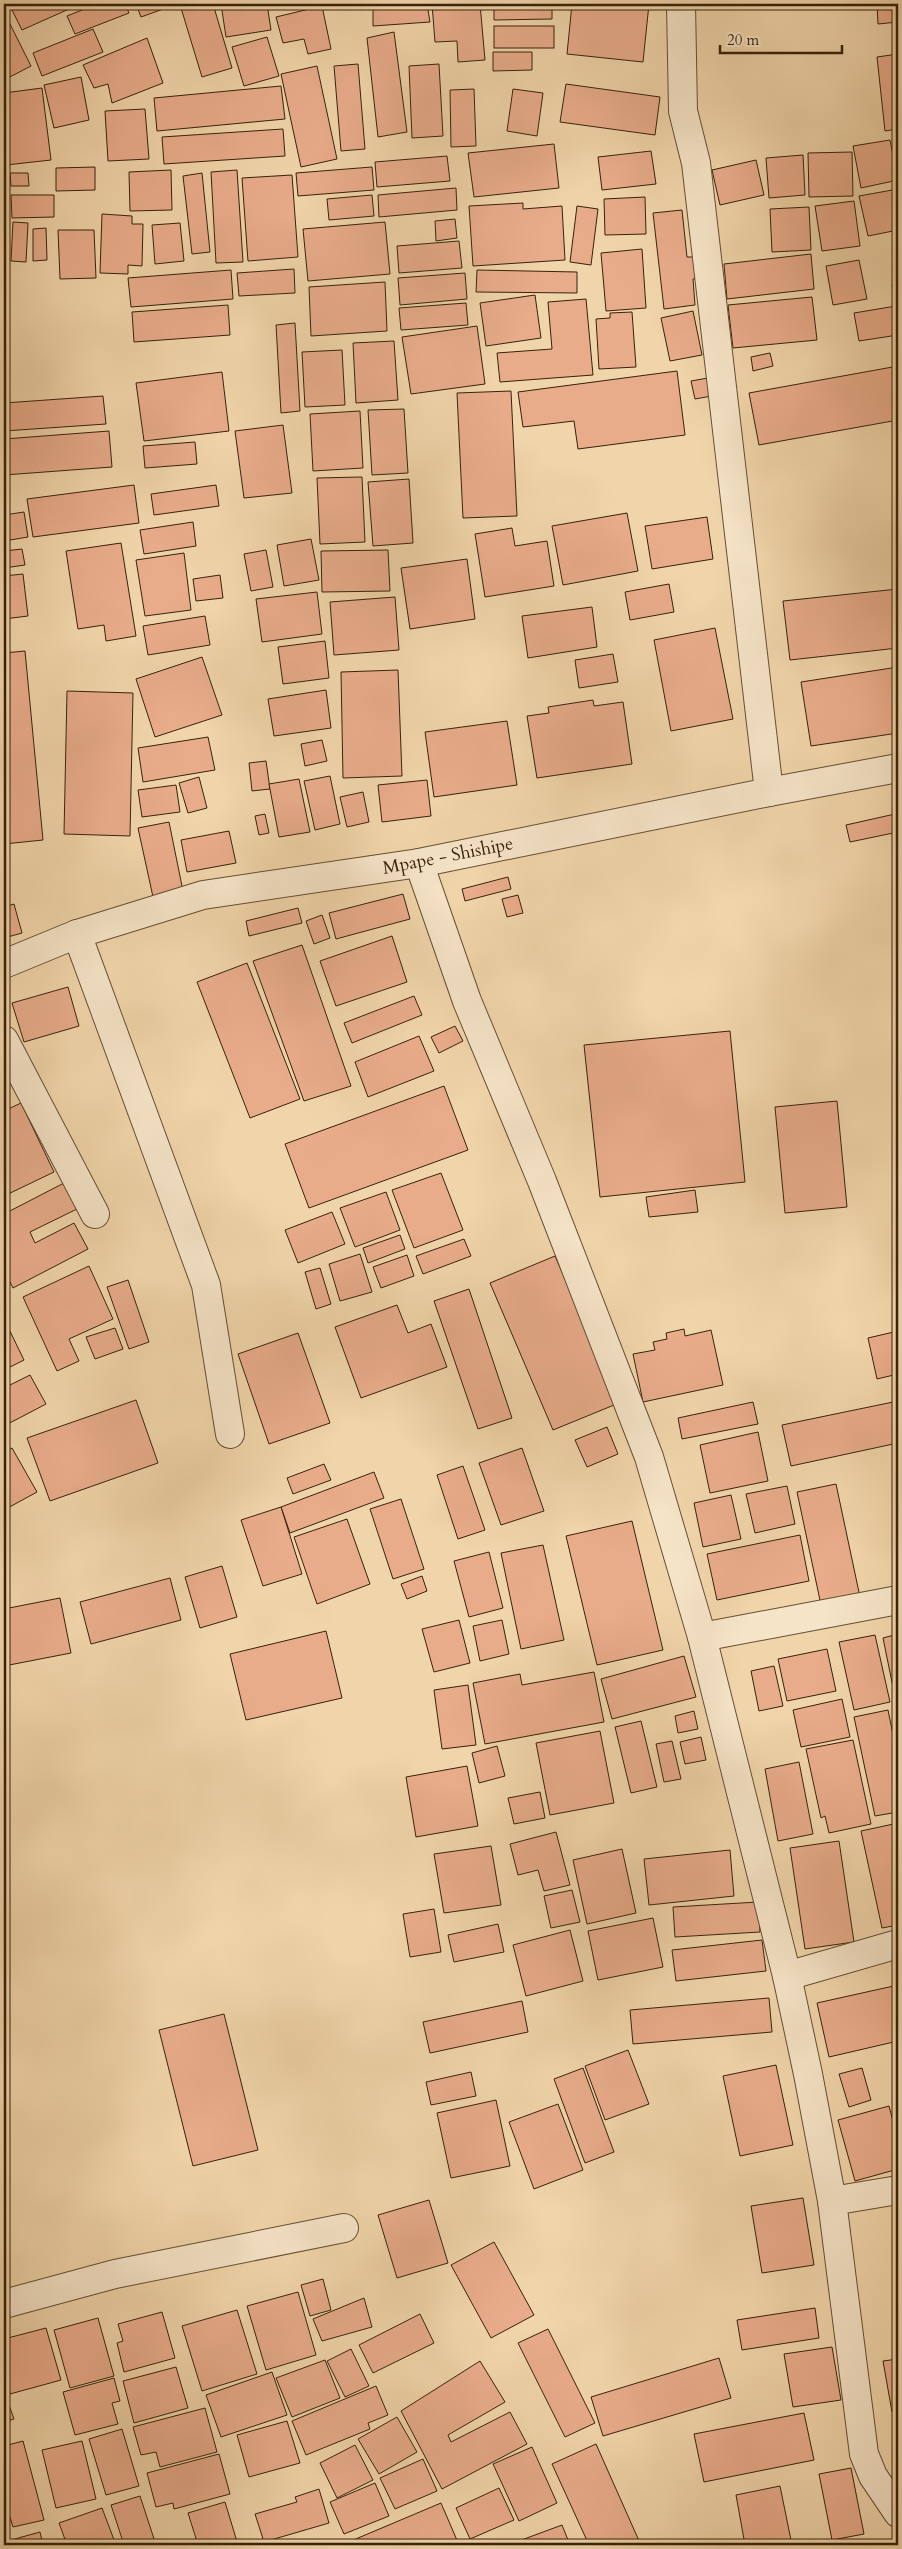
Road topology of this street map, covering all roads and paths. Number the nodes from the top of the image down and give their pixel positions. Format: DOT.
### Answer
graph roads {
  1 [pos="681,4"];
  2 [pos="898,768"];
  3 [pos="769,792"];
  4 [pos="419,863"];
  5 [pos="77,934"];
  6 [pos="4,964"];
  7 [pos="4,1040"];
  8 [pos="95,1214"];
  9 [pos="230,1434"];
  10 [pos="898,1600"];
  11 [pos="702,1638"];
  12 [pos="898,1944"];
  13 [pos="787,1976"];
  14 [pos="898,2190"];
  15 [pos="832,2201"];
  16 [pos="344,2228"];
  17 [pos="4,2304"];
  18 [pos="898,2513"];
  1 -- 3 [label="street"];
  2 -- 3 [label="street, Mpape - Shishipe"];
  3 -- 4 [label="street, Mpape - Shishipe"];
  4 -- 5 [label="street, Mpape - Shishipe"];
  4 -- 11 [label="street"];
  5 -- 6 [label="street, Mpape - Shishipe"];
  5 -- 9 [label="street"];
  7 -- 8 [label="street"];
  10 -- 11 [label="street"];
  11 -- 13 [label="street"];
  12 -- 13 [label="street"];
  13 -- 15 [label="street"];
  14 -- 15 [label="street"];
  15 -- 18 [label="street"];
  16 -- 17 [label="street"];
}
